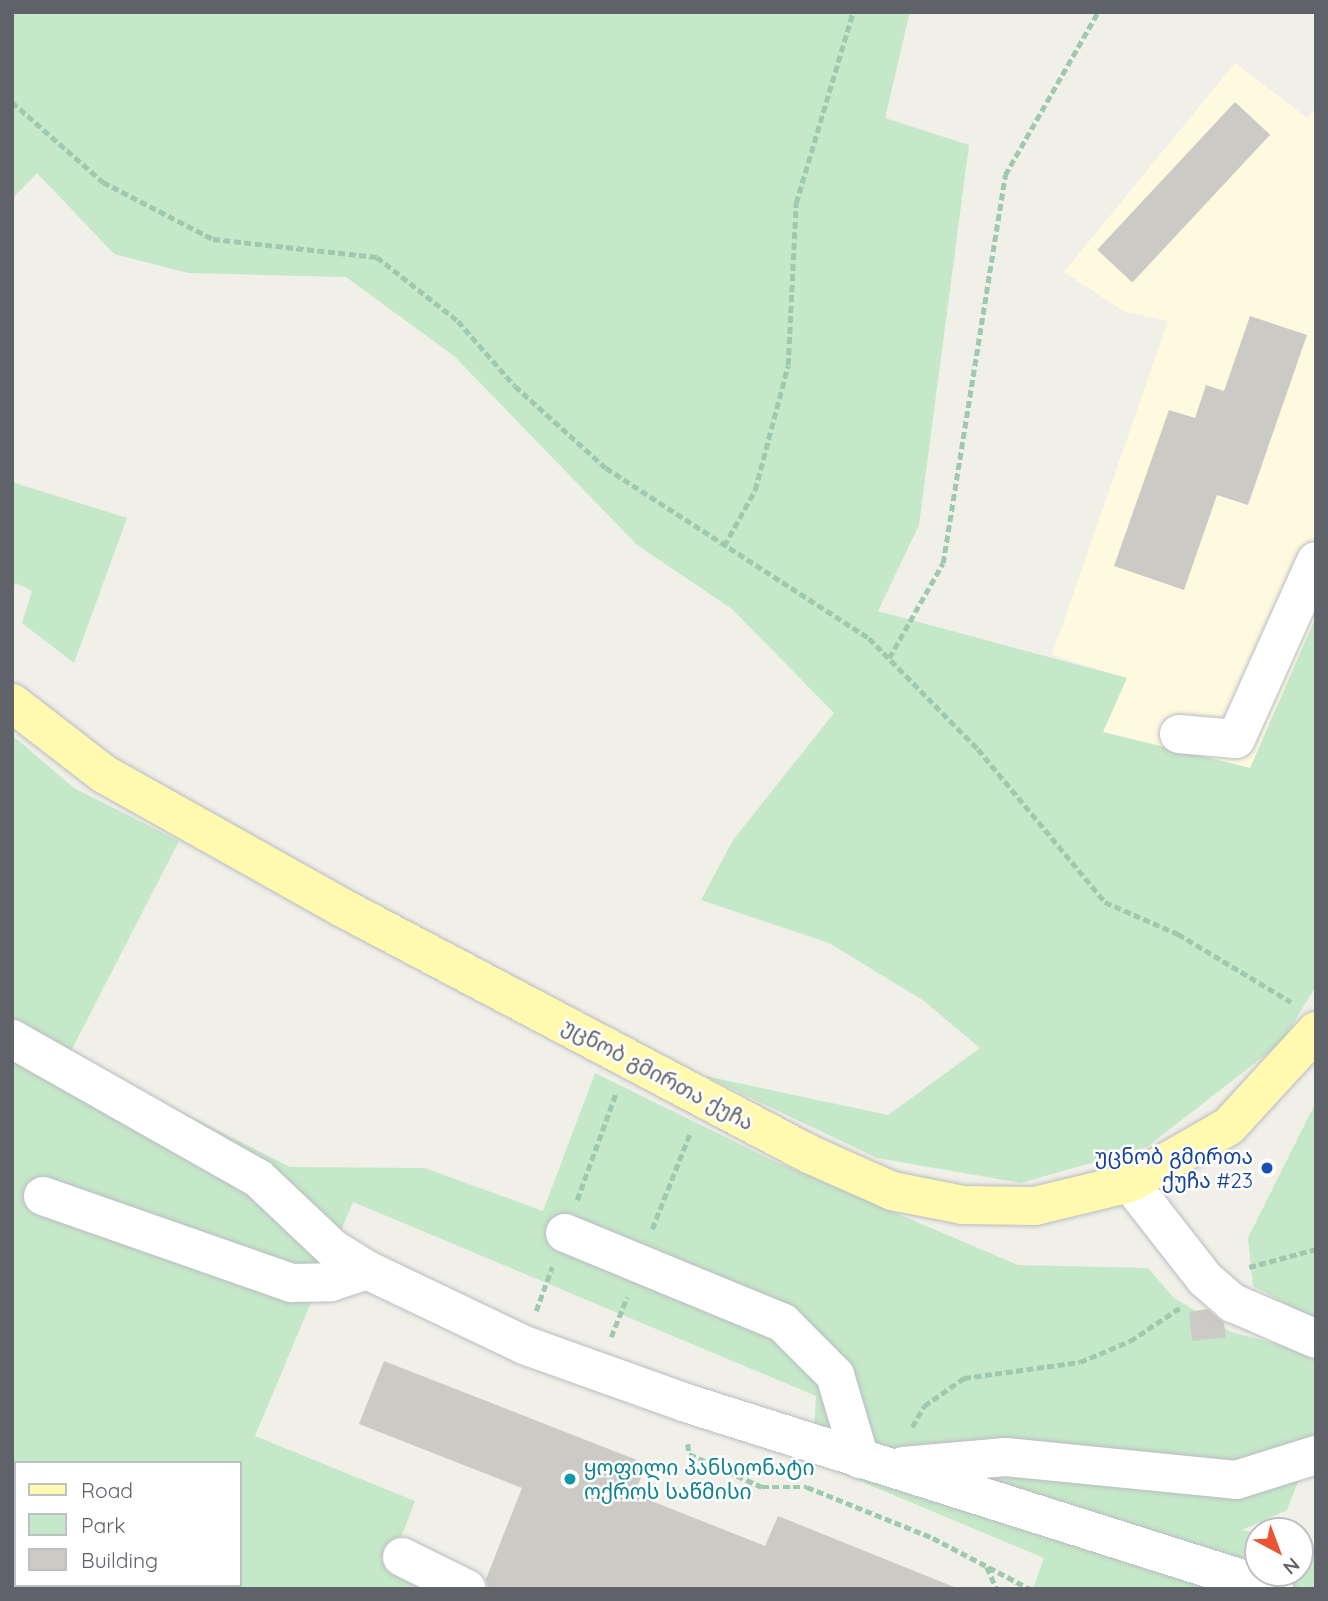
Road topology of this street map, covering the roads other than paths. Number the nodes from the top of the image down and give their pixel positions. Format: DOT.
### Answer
graph roads {
  1 [pos="1316,561"];
  2 [pos="12,703"];
  3 [pos="1179,734"];
  4 [pos="1310,1020"];
  5 [pos="12,1039"];
  6 [pos="1130,1183"];
  7 [pos="43,1196"];
  8 [pos="565,1233"];
  9 [pos="366,1270"];
  10 [pos="1316,1339"];
  11 [pos="1316,1455"];
  12 [pos="873,1463"];
  13 [pos="402,1557"];
  14 [pos="467,1589"];
  15 [pos="1274,1589"];
  1 -- 3 [label="street"];
  2 -- 6 [label="main road, უცნობ გმირთა ქუჩა"];
  4 -- 6 [label="main road, უცნობ გმირთა ქუჩა"];
  5 -- 9 [label="street"];
  6 -- 10 [label="street"];
  7 -- 9 [label="street"];
  8 -- 12 [label="street"];
  9 -- 12 [label="street"];
  11 -- 12 [label="street"];
  12 -- 15 [label="street"];
  13 -- 14 [label="street"];
}
